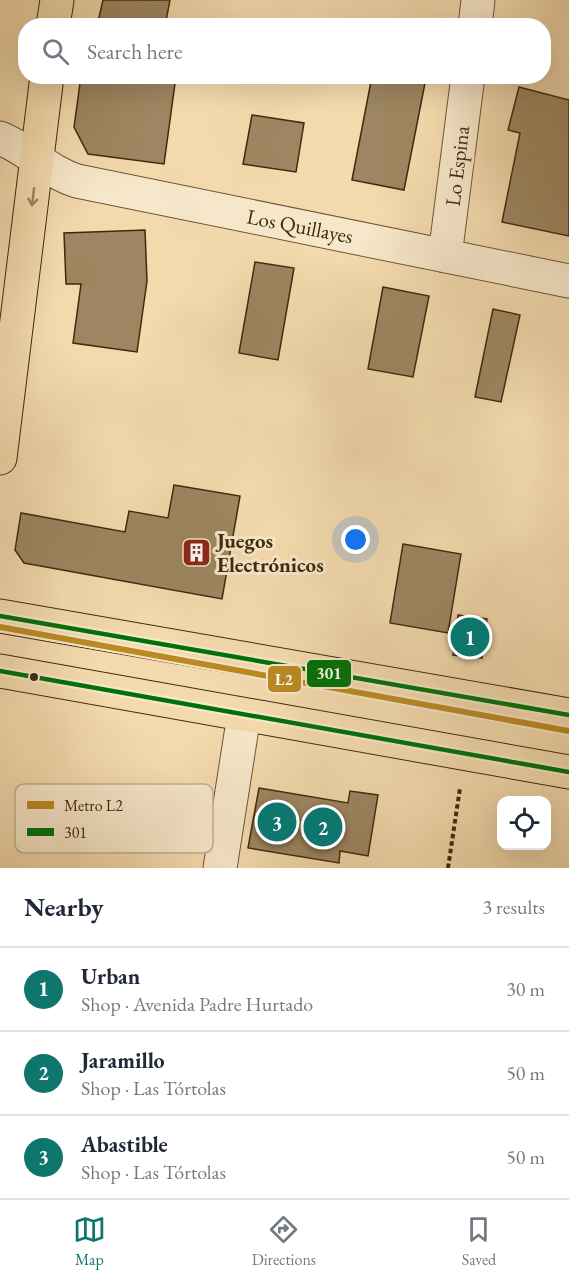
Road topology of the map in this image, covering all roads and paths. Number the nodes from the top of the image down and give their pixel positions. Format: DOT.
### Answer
graph roads {
  1 [pos="57,0"];
  2 [pos="478,0"];
  3 [pos="54,18"];
  4 [pos="475,18"];
  5 [pos="46,84"];
  6 [pos="467,84"];
  7 [pos="0,138"];
  8 [pos="37,159"];
  9 [pos="445,256"];
  10 [pos="569,281"];
  11 [pos="0,458"];
  12 [pos="0,616"];
  13 [pos="0,671"];
  14 [pos="244,715"];
  15 [pos="569,715"];
  16 [pos="465,754"];
  17 [pos="569,772"];
  18 [pos="220,868"];
  19 [pos="448,868"];
  1 -- 3 [label="main road"];
  2 -- 4 [label="street"];
  5 -- 8 [label="main road"];
  6 -- 9 [label="street, Lo Espina"];
  7 -- 8 [label="street, Los Quillayes"];
  8 -- 9 [label="street, Los Quillayes"];
  8 -- 11 [label="main road, one-way"];
  9 -- 10 [label="street, Los Quillayes"];
  12 -- 15 [label="main road"];
  13 -- 14 [label="main road"];
  14 -- 16 [label="main road"];
  14 -- 18 [label="street"];
  16 -- 17 [label="main road"];
  16 -- 19 [label="path"];
}
